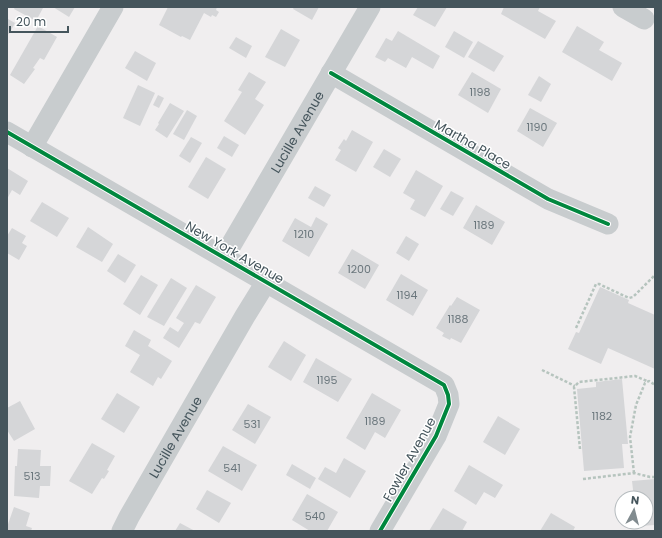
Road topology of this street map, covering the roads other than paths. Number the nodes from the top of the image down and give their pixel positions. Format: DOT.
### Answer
graph roads {
  1 [pos="113,7"];
  2 [pos="370,7"];
  3 [pos="623,7"];
  4 [pos="644,19"];
  5 [pos="331,73"];
  6 [pos="7,132"];
  7 [pos="32,147"];
  8 [pos="608,224"];
  9 [pos="224,257"];
  10 [pos="266,282"];
  11 [pos="448,395"];
  12 [pos="122,531"];
  13 [pos="380,531"];
  1 -- 7 [label="street"];
  2 -- 5 [label="street, Lucille Avenue"];
  3 -- 4 [label="street"];
  5 -- 8 [label="street, Martha Place"];
  5 -- 9 [label="street, Lucille Avenue"];
  6 -- 7 [label="street, New York Avenue"];
  7 -- 9 [label="street, New York Avenue"];
  9 -- 10 [label="street, New York Avenue"];
  10 -- 11 [label="street, New York Avenue"];
  10 -- 12 [label="street, Lucille Avenue"];
  11 -- 13 [label="street, Fowler Avenue"];
}
